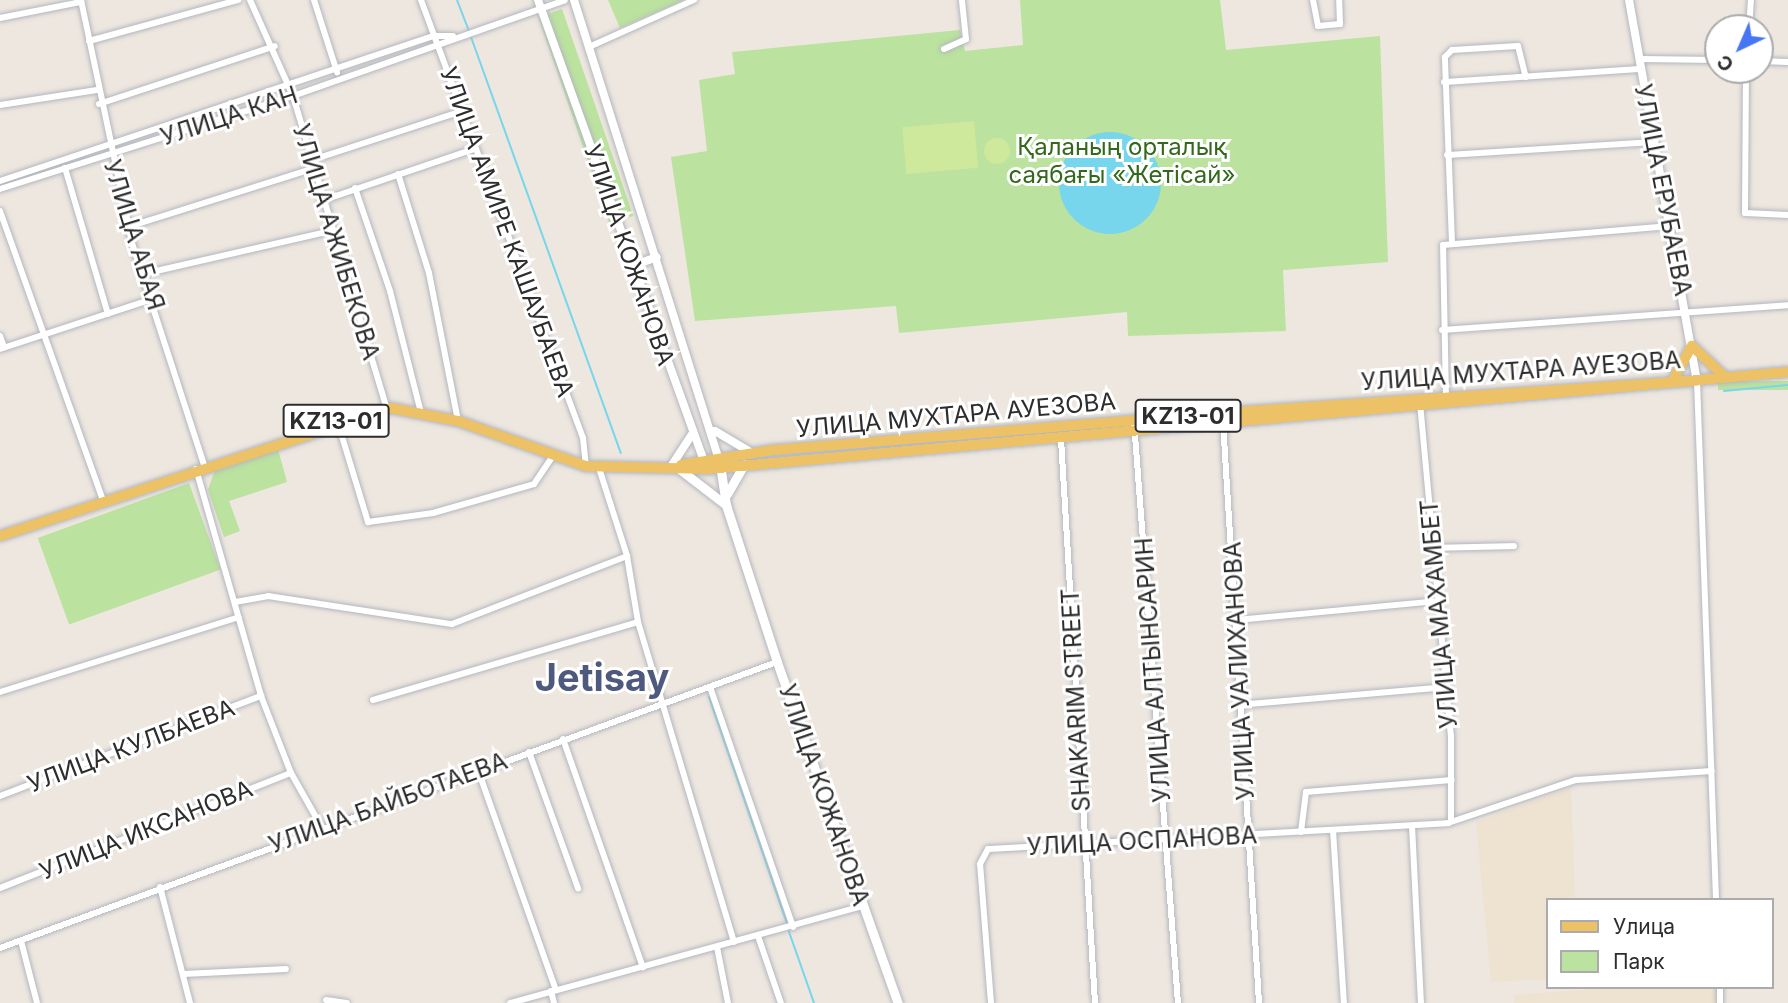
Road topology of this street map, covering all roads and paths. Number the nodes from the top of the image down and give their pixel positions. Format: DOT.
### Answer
graph roads {
  1 [pos="238,0"];
  2 [pos="250,0"];
  3 [pos="314,0"];
  4 [pos="421,0"];
  5 [pos="565,0"];
  6 [pos="574,0"];
  7 [pos="694,0"];
  8 [pos="962,0"];
  9 [pos="1313,0"];
  10 [pos="1339,0"];
  11 [pos="1629,0"];
  12 [pos="81,1"];
  13 [pos="539,4"];
  14 [pos="0,18"];
  15 [pos="434,36"];
  16 [pos="455,36"];
  17 [pos="89,41"];
  18 [pos="275,46"];
  19 [pos="438,46"];
  20 [pos="591,46"];
  21 [pos="944,49"];
  22 [pos="1639,59"];
  23 [pos="1704,60"];
  24 [pos="1640,69"];
  25 [pos="337,72"];
  26 [pos="1526,77"];
  27 [pos="1444,82"];
  28 [pos="1746,84"];
  29 [pos="288,86"];
  30 [pos="97,90"];
  31 [pos="293,96"];
  32 [pos="99,104"];
  33 [pos="0,105"];
  34 [pos="462,111"];
  35 [pos="1655,142"];
  36 [pos="108,146"];
  37 [pos="474,149"];
  38 [pos="110,154"];
  39 [pos="1447,155"];
  40 [pos="309,161"];
  41 [pos="65,168"];
  42 [pos="312,169"];
  43 [pos="398,174"];
  44 [pos="0,181"];
  45 [pos="355,188"];
  46 [pos="0,189"];
  47 [pos="321,201"];
  48 [pos="0,211"];
  49 [pos="1788,215"];
  50 [pos="1670,226"];
  51 [pos="128,227"];
  52 [pos="330,231"];
  53 [pos="1452,243"];
  54 [pos="657,257"];
  55 [pos="635,265"];
  56 [pos="143,274"];
  57 [pos="152,299"];
  58 [pos="1788,305"];
  59 [pos="108,314"];
  60 [pos="1686,315"];
  61 [pos="1442,330"];
  62 [pos="43,334"];
  63 [pos="0,336"];
  64 [pos="1692,346"];
  65 [pos="2,348"];
  66 [pos="1788,372"];
  67 [pos="1674,378"];
  68 [pos="1728,378"];
  69 [pos="1697,381"];
  70 [pos="1446,401"];
  71 [pos="1420,403"];
  72 [pos="387,409"];
  73 [pos="420,409"];
  74 [pos="1222,419"];
  75 [pos="337,421"];
  76 [pos="458,421"];
  77 [pos="1135,427"];
  78 [pos="715,431"];
  79 [pos="692,434"];
  80 [pos="1061,439"];
  81 [pos="752,453"];
  82 [pos="552,457"];
  83 [pos="718,457"];
  84 [pos="703,458"];
  85 [pos="744,464"];
  86 [pos="676,465"];
  87 [pos="200,467"];
  88 [pos="586,467"];
  89 [pos="599,467"];
  90 [pos="721,468"];
  91 [pos="707,469"];
  92 [pos="714,494"];
  93 [pos="103,500"];
  94 [pos="727,500"];
  95 [pos="0,536"];
  96 [pos="1514,546"];
  97 [pos="1433,548"];
  98 [pos="627,556"];
  99 [pos="1439,601"];
  100 [pos="235,602"];
  101 [pos="239,617"];
  102 [pos="1237,621"];
  103 [pos="638,622"];
  104 [pos="778,662"];
  105 [pos="710,687"];
  106 [pos="1447,687"];
  107 [pos="0,692"];
  108 [pos="261,696"];
  109 [pos="373,700"];
  110 [pos="665,703"];
  111 [pos="1238,705"];
  112 [pos="563,739"];
  113 [pos="529,752"];
  114 [pos="478,770"];
  115 [pos="1712,771"];
  116 [pos="291,772"];
  117 [pos="1452,780"];
  118 [pos="0,796"];
  119 [pos="1451,819"];
  120 [pos="321,825"];
  121 [pos="1412,826"];
  122 [pos="1333,831"];
  123 [pos="1301,832"];
  124 [pos="1247,836"];
  125 [pos="1166,840"];
  126 [pos="1085,845"];
  127 [pos="160,887"];
  128 [pos="0,888"];
  129 [pos="578,888"];
  130 [pos="1716,898"];
  131 [pos="862,906"];
  132 [pos="793,927"];
  133 [pos="758,936"];
  134 [pos="21,941"];
  135 [pos="734,942"];
  136 [pos="717,947"];
  137 [pos="0,948"];
  138 [pos="643,967"];
  139 [pos="286,969"];
  140 [pos="183,974"];
  141 [pos="553,991"];
  142 [pos="326,1000"];
  143 [pos="37,1003"];
  144 [pos="190,1003"];
  145 [pos="347,1003"];
  146 [pos="510,1003"];
  147 [pos="554,1003"];
  148 [pos="728,1003"];
  149 [pos="781,1003"];
  150 [pos="898,1003"];
  151 [pos="991,1003"];
  152 [pos="1095,1003"];
  153 [pos="1178,1003"];
  154 [pos="1259,1003"];
  155 [pos="1344,1003"];
  156 [pos="1421,1003"];
  1 -- 17 [label="street"];
  2 -- 18 [label="street, УЛИЦА АЖИБЕКОВА"];
  3 -- 25 [label="street"];
  4 -- 15 [label="street, УЛИЦА АМИРЕ КАШАУБАЕВА"];
  5 -- 13 [label="street, УЛИЦА КАН"];
  6 -- 20 [label="street, УЛИЦА КОЖАНОВА"];
  7 -- 20 [label="street"];
  8 -- 21 [label="street"];
  9 -- 10 [label="street"];
  11 -- 22 [label="street, УЛИЦА ЕРУБАЕВА"];
  12 -- 14 [label="street"];
  12 -- 17 [label="street, УЛИЦА АБАЯ"];
  13 -- 16 [label="street, УЛИЦА КАН"];
  13 -- 55 [label="street, УЛИЦА КОЖАНОВА"];
  15 -- 16 [label="street, УЛИЦА КАН"];
  15 -- 19 [label="street, УЛИЦА АМИРЕ КАШАУБАЕВА"];
  15 -- 25 [label="street, УЛИЦА КАН"];
  16 -- 19 [label="street, УЛИЦА КАН"];
  17 -- 30 [label="street, УЛИЦА АБАЯ"];
  18 -- 29 [label="street, УЛИЦА АЖИБЕКОВА"];
  18 -- 32 [label="street"];
  19 -- 31 [label="street, УЛИЦА КАН"];
  19 -- 34 [label="street, УЛИЦА АМИРЕ КАШАУБАЕВА"];
  20 -- 54 [label="street, УЛИЦА КОЖАНОВА"];
  22 -- 23 [label="street"];
  22 -- 24 [label="street, УЛИЦА ЕРУБАЕВА"];
  24 -- 26 [label="street"];
  24 -- 35 [label="street, УЛИЦА ЕРУБАЕВА"];
  25 -- 29 [label="street, УЛИЦА КАН"];
  26 -- 27 [label="street"];
  26 -- 27 [label="street"];
  27 -- 39 [label="street"];
  28 -- 49 [label="street"];
  29 -- 31 [label="street, УЛИЦА АЖИБЕКОВА"];
  29 -- 36 [label="street, УЛИЦА КАН"];
  30 -- 32 [label="street, УЛИЦА АБАЯ"];
  30 -- 33 [label="street"];
  31 -- 38 [label="street, УЛИЦА КАН"];
  31 -- 40 [label="street, УЛИЦА АЖИБЕКОВА"];
  32 -- 36 [label="street, УЛИЦА АБАЯ"];
  34 -- 37 [label="street, УЛИЦА АМИРЕ КАШАУБАЕВА"];
  34 -- 40 [label="street"];
  35 -- 39 [label="street"];
  35 -- 50 [label="street, УЛИЦА ЕРУБАЕВА"];
  36 -- 38 [label="street, УЛИЦА АБАЯ"];
  36 -- 44 [label="street, УЛИЦА КАН"];
  37 -- 43 [label="street"];
  37 -- 88 [label="street, УЛИЦА АМИРЕ КАШАУБАЕВА"];
  38 -- 41 [label="street, УЛИЦА КАН"];
  38 -- 51 [label="street, УЛИЦА АБАЯ"];
  39 -- 53 [label="street"];
  40 -- 42 [label="street, УЛИЦА АЖИБЕКОВА"];
  41 -- 46 [label="street, УЛИЦА КАН"];
  41 -- 59 [label="street"];
  42 -- 47 [label="street, УЛИЦА АЖИБЕКОВА"];
  42 -- 51 [label="street"];
  43 -- 45 [label="street"];
  43 -- 76 [label="street"];
  45 -- 47 [label="street"];
  45 -- 73 [label="street"];
  47 -- 52 [label="street, УЛИЦА АЖИБЕКОВА"];
  48 -- 62 [label="street"];
  50 -- 53 [label="street"];
  50 -- 60 [label="street, УЛИЦА ЕРУБАЕВА"];
  51 -- 56 [label="street, УЛИЦА АБАЯ"];
  52 -- 56 [label="street"];
  52 -- 72 [label="street, УЛИЦА АЖИБЕКОВА"];
  53 -- 61 [label="street"];
  54 -- 55 [label="street"];
  54 -- 78 [label="street, УЛИЦА КОЖАНОВА"];
  55 -- 79 [label="street, УЛИЦА КОЖАНОВА"];
  56 -- 57 [label="street, УЛИЦА АБАЯ"];
  57 -- 59 [label="street"];
  57 -- 87 [label="street, УЛИЦА АБАЯ"];
  58 -- 60 [label="street"];
  59 -- 62 [label="street"];
  60 -- 61 [label="street"];
  60 -- 64 [label="street, УЛИЦА ЕРУБАЕВА"];
  61 -- 70 [label="street"];
  62 -- 65 [label="street"];
  62 -- 93 [label="street"];
  63 -- 65 [label="street"];
  64 -- 67 [label="main road"];
  64 -- 68 [label="main road"];
  64 -- 69 [label="street, УЛИЦА ЕРУБАЕВА"];
  66 -- 68 [label="main road, УЛИЦА МУХТАРА АУЕЗОВА / KZ13-01"];
  67 -- 69 [label="main road, УЛИЦА МУХТАРА АУЕЗОВА / KZ13-01"];
  67 -- 70 [label="main road, УЛИЦА МУХТАРА АУЕЗОВА / KZ13-01"];
  68 -- 69 [label="main road, УЛИЦА МУХТАРА АУЕЗОВА / KZ13-01"];
  69 -- 70 [label="main road, УЛИЦА МУХТАРА АУЕЗОВА / KZ13-01"];
  69 -- 115 [label="street"];
  70 -- 71 [label="main road, УЛИЦА МУХТАРА АУЕЗОВА / KZ13-01"];
  71 -- 74 [label="main road, УЛИЦА МУХТАРА АУЕЗОВА / KZ13-01"];
  71 -- 97 [label="street, УЛИЦА МАХАМБЕТ"];
  72 -- 73 [label="main road, УЛИЦА МУХТАРА АУЕЗОВА / KZ13-01"];
  72 -- 75 [label="main road, УЛИЦА МУХТАРА АУЕЗОВА / KZ13-01"];
  73 -- 76 [label="main road, УЛИЦА МУХТАРА АУЕЗОВА / KZ13-01"];
  74 -- 77 [label="main road, УЛИЦА МУХТАРА АУЕЗОВА / KZ13-01"];
  74 -- 102 [label="street, УЛИЦА УАЛИХАНОВА"];
  75 -- 82 [label="street"];
  75 -- 87 [label="main road, УЛИЦА МУХТАРА АУЕЗОВА / KZ13-01"];
  76 -- 82 [label="main road, УЛИЦА МУХТАРА АУЕЗОВА / KZ13-01"];
  77 -- 80 [label="main road, УЛИЦА МУХТАРА АУЕЗОВА / KZ13-01"];
  77 -- 81 [label="main road, УЛИЦА МУХТАРА АУЕЗОВА / KZ13-01"];
  77 -- 125 [label="street, УЛИЦА АЛТЫНСАРИН"];
  78 -- 81 [label="street"];
  78 -- 83 [label="street, УЛИЦА КОЖАНОВА"];
  79 -- 84 [label="street, УЛИЦА КОЖАНОВА"];
  79 -- 86 [label="street"];
  80 -- 85 [label="main road, УЛИЦА МУХТАРА АУЕЗОВА / KZ13-01"];
  80 -- 126 [label="street, SHAKARIM STREET"];
  81 -- 83 [label="main road, УЛИЦА МУХТАРА АУЕЗОВА / KZ13-01"];
  82 -- 88 [label="main road, УЛИЦА МУХТАРА АУЕЗОВА / KZ13-01"];
  83 -- 84 [label="main road, УЛИЦА МУХТАРА АУЕЗОВА / KZ13-01"];
  83 -- 90 [label="main road, УЛИЦА КОЖАНОВА"];
  84 -- 86 [label="main road, УЛИЦА МУХТАРА АУЕЗОВА / KZ13-01"];
  84 -- 91 [label="main road, УЛИЦА КОЖАНОВА"];
  85 -- 90 [label="main road, УЛИЦА МУХТАРА АУЕЗОВА / KZ13-01"];
  85 -- 94 [label="main road"];
  86 -- 89 [label="main road, УЛИЦА МУХТАРА АУЕЗОВА / KZ13-01"];
  86 -- 91 [label="main road, УЛИЦА МУХТАРА АУЕЗОВА / KZ13-01"];
  86 -- 92 [label="main road"];
  87 -- 93 [label="main road, УЛИЦА МУХТАРА АУЕЗОВА / KZ13-01"];
  87 -- 100 [label="street, УЛИЦА АБАЯ"];
  88 -- 89 [label="main road, УЛИЦА МУХТАРА АУЕЗОВА / KZ13-01"];
  89 -- 98 [label="street"];
  90 -- 91 [label="main road, УЛИЦА МУХТАРА АУЕЗОВА / KZ13-01"];
  90 -- 94 [label="main road, УЛИЦА КОЖАНОВА"];
  91 -- 92 [label="main road, УЛИЦА КОЖАНОВА"];
  92 -- 94 [label="main road, УЛИЦА КОЖАНОВА"];
  93 -- 95 [label="main road, УЛИЦА МУХТАРА АУЕЗОВА / KZ13-01"];
  94 -- 104 [label="main road, УЛИЦА КОЖАНОВА"];
  96 -- 97 [label="street"];
  97 -- 99 [label="street, УЛИЦА МАХАМБЕТ"];
  98 -- 100 [label="street"];
  98 -- 103 [label="street"];
  99 -- 102 [label="street"];
  99 -- 106 [label="street, УЛИЦА МАХАМБЕТ"];
  100 -- 101 [label="street, УЛИЦА АБАЯ"];
  101 -- 107 [label="street"];
  101 -- 108 [label="street, УЛИЦА АБАЯ"];
  102 -- 111 [label="street, УЛИЦА УАЛИХАНОВА"];
  103 -- 109 [label="street"];
  103 -- 110 [label="street"];
  104 -- 105 [label="street, УЛИЦА БАЙБОТАЕВА"];
  104 -- 131 [label="main road, УЛИЦА КОЖАНОВА"];
  105 -- 110 [label="street, УЛИЦА БАЙБОТАЕВА"];
  105 -- 132 [label="street"];
  106 -- 111 [label="street"];
  106 -- 117 [label="street, УЛИЦА МАХАМБЕТ"];
  108 -- 116 [label="street, УЛИЦА АБАЯ"];
  108 -- 118 [label="street, УЛИЦА КУЛБАЕВА"];
  110 -- 112 [label="street, УЛИЦА БАЙБОТАЕВА"];
  110 -- 135 [label="street"];
  111 -- 124 [label="street, УЛИЦА УАЛИХАНОВА"];
  112 -- 113 [label="street, УЛИЦА БАЙБОТАЕВА"];
  112 -- 138 [label="street"];
  113 -- 114 [label="street, УЛИЦА БАЙБОТАЕВА"];
  113 -- 129 [label="street"];
  114 -- 120 [label="street, УЛИЦА БАЙБОТАЕВА"];
  114 -- 141 [label="street"];
  115 -- 119 [label="street, УЛИЦА ОСПАНОВА"];
  115 -- 130 [label="street"];
  116 -- 120 [label="street, УЛИЦА АБАЯ"];
  116 -- 128 [label="street, УЛИЦА ИКСАНОВА"];
  117 -- 119 [label="street, УЛИЦА МАХАМБЕТ"];
  117 -- 123 [label="street"];
  119 -- 121 [label="street, УЛИЦА ОСПАНОВА"];
  120 -- 127 [label="street, УЛИЦА БАЙБОТАЕВА"];
  121 -- 122 [label="street, УЛИЦА ОСПАНОВА"];
  121 -- 156 [label="street"];
  122 -- 123 [label="street, УЛИЦА ОСПАНОВА"];
  122 -- 155 [label="street"];
  123 -- 124 [label="street, УЛИЦА ОСПАНОВА"];
  124 -- 125 [label="street, УЛИЦА ОСПАНОВА"];
  124 -- 154 [label="street, УЛИЦА УАЛИХАНОВА"];
  125 -- 126 [label="street, УЛИЦА ОСПАНОВА"];
  125 -- 153 [label="street, УЛИЦА АЛТЫНСАРИН"];
  126 -- 151 [label="street, УЛИЦА ОСПАНОВА"];
  126 -- 152 [label="street, SHAKARIM STREET"];
  127 -- 134 [label="street, УЛИЦА БАЙБОТАЕВА"];
  127 -- 140 [label="street"];
  131 -- 132 [label="street"];
  131 -- 150 [label="main road, УЛИЦА КОЖАНОВА"];
  132 -- 133 [label="street"];
  133 -- 135 [label="street"];
  133 -- 149 [label="street"];
  134 -- 137 [label="street, УЛИЦА БАЙБОТАЕВА"];
  134 -- 143 [label="street"];
  135 -- 136 [label="street"];
  136 -- 138 [label="street"];
  136 -- 148 [label="street"];
  138 -- 141 [label="street"];
  139 -- 140 [label="street"];
  140 -- 144 [label="street"];
  141 -- 146 [label="street"];
  141 -- 147 [label="street"];
  142 -- 145 [label="street"];
}
